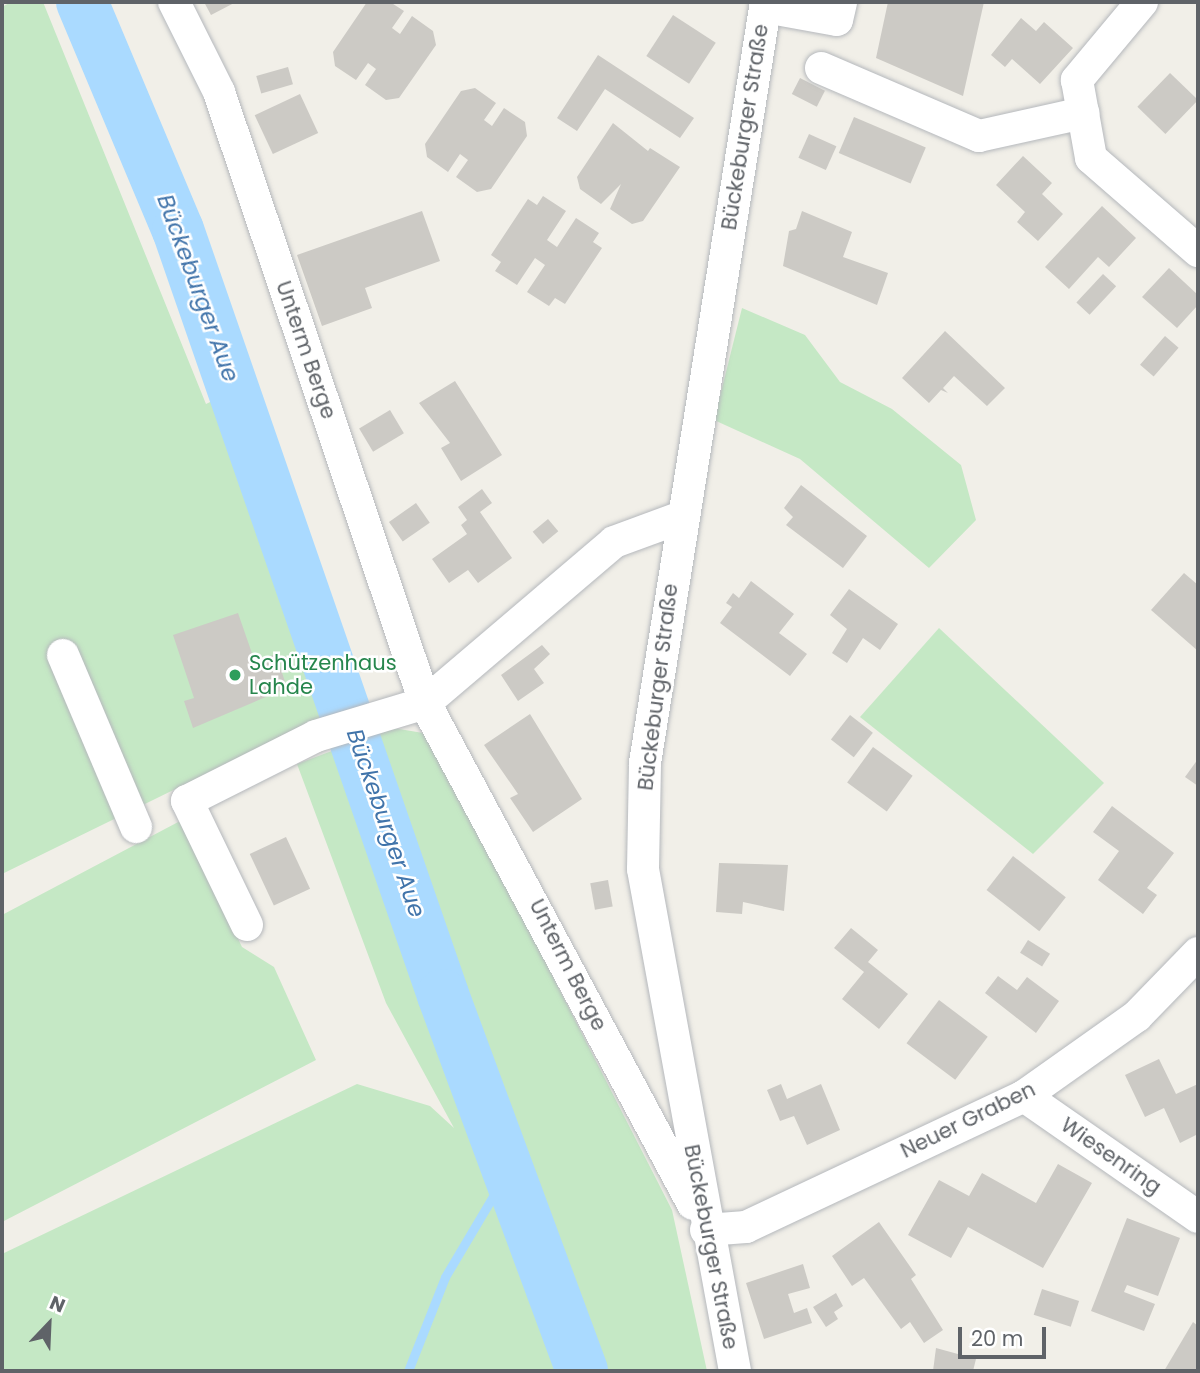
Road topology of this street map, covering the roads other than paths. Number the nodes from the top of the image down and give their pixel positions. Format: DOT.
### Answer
graph roads {
  1 [pos="174,2"];
  2 [pos="841,2"];
  3 [pos="1142,2"];
  4 [pos="765,4"];
  5 [pos="821,68"];
  6 [pos="1083,113"];
  7 [pos="1198,251"];
  8 [pos="682,517"];
  9 [pos="63,655"];
  10 [pos="412,705"];
  11 [pos="136,827"];
  12 [pos="247,925"];
  13 [pos="1198,953"];
  14 [pos="1024,1096"];
  15 [pos="1198,1217"];
  16 [pos="706,1230"];
  17 [pos="735,1371"];
  1 -- 10 [label="street, Unterm Berge"];
  2 -- 4 [label="street"];
  3 -- 6 [label="street"];
  4 -- 8 [label="street, Bückeburger Straße"];
  5 -- 6 [label="street"];
  6 -- 7 [label="street"];
  8 -- 10 [label="street"];
  8 -- 16 [label="street, Bückeburger Straße"];
  9 -- 11 [label="street"];
  10 -- 12 [label="street"];
  10 -- 16 [label="street, Unterm Berge"];
  13 -- 14 [label="street, Neuer Graben"];
  14 -- 15 [label="street, Wiesenring"];
  14 -- 16 [label="street, Neuer Graben"];
  16 -- 17 [label="street, Bückeburger Straße"];
}
